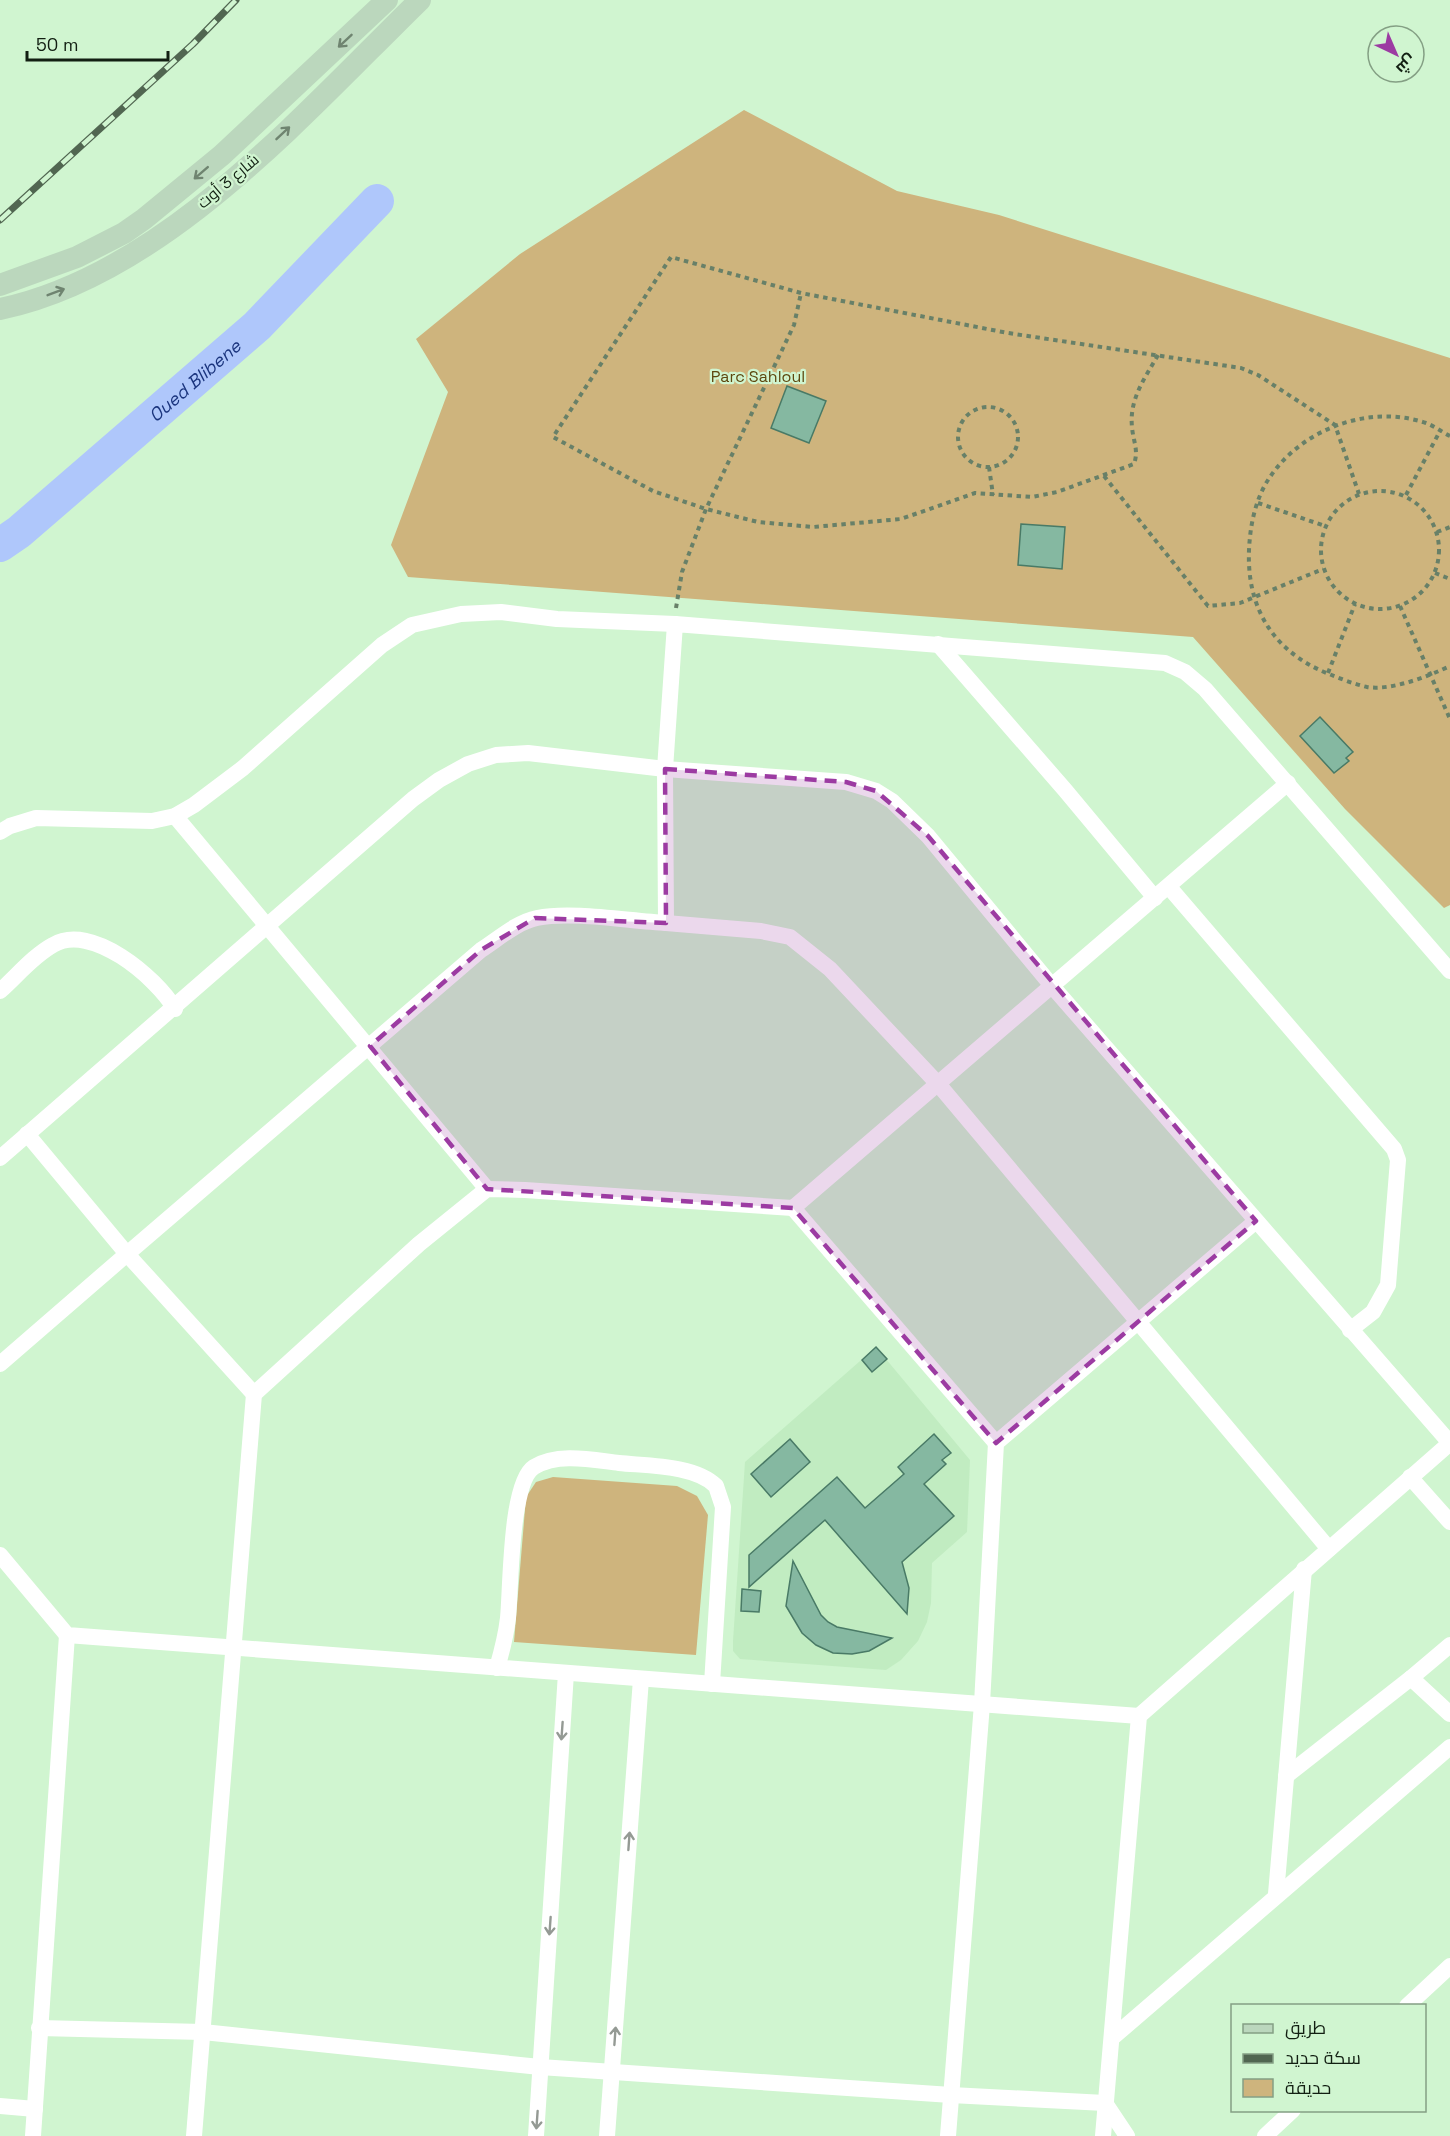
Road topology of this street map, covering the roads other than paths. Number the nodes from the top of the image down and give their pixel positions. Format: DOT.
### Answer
graph roads {
  1 [pos="387,0"];
  2 [pos="420,0"];
  3 [pos="0,285"];
  4 [pos="0,309"];
  5 [pos="675,624"];
  6 [pos="938,644"];
  7 [pos="665,769"];
  8 [pos="1288,783"];
  9 [pos="175,816"];
  10 [pos="0,832"];
  11 [pos="1169,887"];
  12 [pos="1155,898"];
  13 [pos="666,923"];
  14 [pos="268,927"];
  15 [pos="1450,971"];
  16 [pos="1052,986"];
  17 [pos="0,991"];
  18 [pos="175,1009"];
  19 [pos="370,1046"];
  20 [pos="939,1085"];
  21 [pos="27,1134"];
  22 [pos="0,1158"];
  23 [pos="487,1190"];
  24 [pos="793,1209"];
  25 [pos="1256,1221"];
  26 [pos="127,1254"];
  27 [pos="1136,1322"];
  28 [pos="1350,1330"];
  29 [pos="0,1364"];
  30 [pos="254,1394"];
  31 [pos="996,1443"];
  32 [pos="1450,1443"];
  33 [pos="1410,1477"];
  34 [pos="1450,1522"];
  35 [pos="1329,1549"];
  36 [pos="0,1555"];
  37 [pos="1304,1569"];
  38 [pos="67,1635"];
  39 [pos="1450,1644"];
  40 [pos="234,1648"];
  41 [pos="497,1668"];
  42 [pos="566,1673"];
  43 [pos="1412,1678"];
  44 [pos="641,1679"];
  45 [pos="712,1684"];
  46 [pos="982,1704"];
  47 [pos="1450,1714"];
  48 [pos="1139,1716"];
  49 [pos="1450,1747"];
  50 [pos="1286,1776"];
  51 [pos="1276,1894"];
  52 [pos="1450,1966"];
  53 [pos="1409,2004"];
  54 [pos="39,2028"];
  55 [pos="203,2032"];
  56 [pos="1112,2038"];
  57 [pos="540,2067"];
  58 [pos="612,2071"];
  59 [pos="951,2096"];
  60 [pos="1105,2103"];
  61 [pos="0,2106"];
  62 [pos="35,2109"];
  63 [pos="1291,2112"];
  64 [pos="33,2136"];
  65 [pos="194,2136"];
  66 [pos="536,2136"];
  67 [pos="607,2136"];
  68 [pos="948,2136"];
  69 [pos="1103,2136"];
  70 [pos="1127,2136"];
  71 [pos="1265,2136"];
  1 -- 3 [label="main road, one-way"];
  4 -- 2 [label="main road, شارع 3 أوت, one-way"];
  5 -- 6 [label="street"];
  5 -- 7 [label="street"];
  5 -- 9 [label="street"];
  6 -- 8 [label="street"];
  6 -- 12 [label="street"];
  7 -- 13 [label="street"];
  7 -- 14 [label="street"];
  7 -- 16 [label="street"];
  8 -- 11 [label="street"];
  8 -- 15 [label="street"];
  9 -- 10 [label="street"];
  9 -- 14 [label="street"];
  11 -- 12 [label="street"];
  11 -- 28 [label="street"];
  12 -- 16 [label="street"];
  13 -- 19 [label="street"];
  13 -- 20 [label="street"];
  14 -- 18 [label="street"];
  14 -- 19 [label="street"];
  16 -- 20 [label="street"];
  16 -- 25 [label="street"];
  17 -- 18 [label="street"];
  18 -- 21 [label="street"];
  19 -- 23 [label="street"];
  19 -- 26 [label="street"];
  20 -- 24 [label="street"];
  20 -- 27 [label="street"];
  21 -- 22 [label="street"];
  21 -- 26 [label="street"];
  23 -- 24 [label="street"];
  23 -- 30 [label="street"];
  24 -- 31 [label="street"];
  25 -- 27 [label="street"];
  25 -- 28 [label="street"];
  26 -- 29 [label="street"];
  26 -- 30 [label="street"];
  27 -- 31 [label="street"];
  27 -- 35 [label="street"];
  28 -- 32 [label="street"];
  30 -- 40 [label="street"];
  31 -- 46 [label="street"];
  32 -- 33 [label="street"];
  33 -- 34 [label="street"];
  33 -- 35 [label="street"];
  35 -- 37 [label="street"];
  36 -- 38 [label="street"];
  37 -- 48 [label="street"];
  37 -- 50 [label="street"];
  38 -- 40 [label="street"];
  38 -- 54 [label="street"];
  39 -- 43 [label="street"];
  40 -- 41 [label="street"];
  40 -- 55 [label="street"];
  41 -- 42 [label="street"];
  41 -- 45 [label="street"];
  42 -- 44 [label="street"];
  42 -- 57 [label="street, one-way"];
  43 -- 47 [label="street"];
  43 -- 50 [label="street"];
  44 -- 45 [label="street"];
  58 -- 44 [label="street, one-way"];
  45 -- 46 [label="street"];
  46 -- 48 [label="street"];
  46 -- 59 [label="street"];
  48 -- 56 [label="street"];
  49 -- 51 [label="street"];
  50 -- 51 [label="street"];
  51 -- 56 [label="street"];
  52 -- 53 [label="street"];
  54 -- 55 [label="street"];
  54 -- 62 [label="street"];
  55 -- 57 [label="street"];
  55 -- 65 [label="street"];
  56 -- 60 [label="street"];
  57 -- 58 [label="street"];
  57 -- 66 [label="street, one-way"];
  58 -- 59 [label="street"];
  58 -- 67 [label="street"];
  59 -- 60 [label="street"];
  59 -- 68 [label="street"];
  60 -- 69 [label="street"];
  60 -- 70 [label="street"];
  61 -- 62 [label="street"];
  62 -- 64 [label="street"];
  63 -- 71 [label="street"];
}
